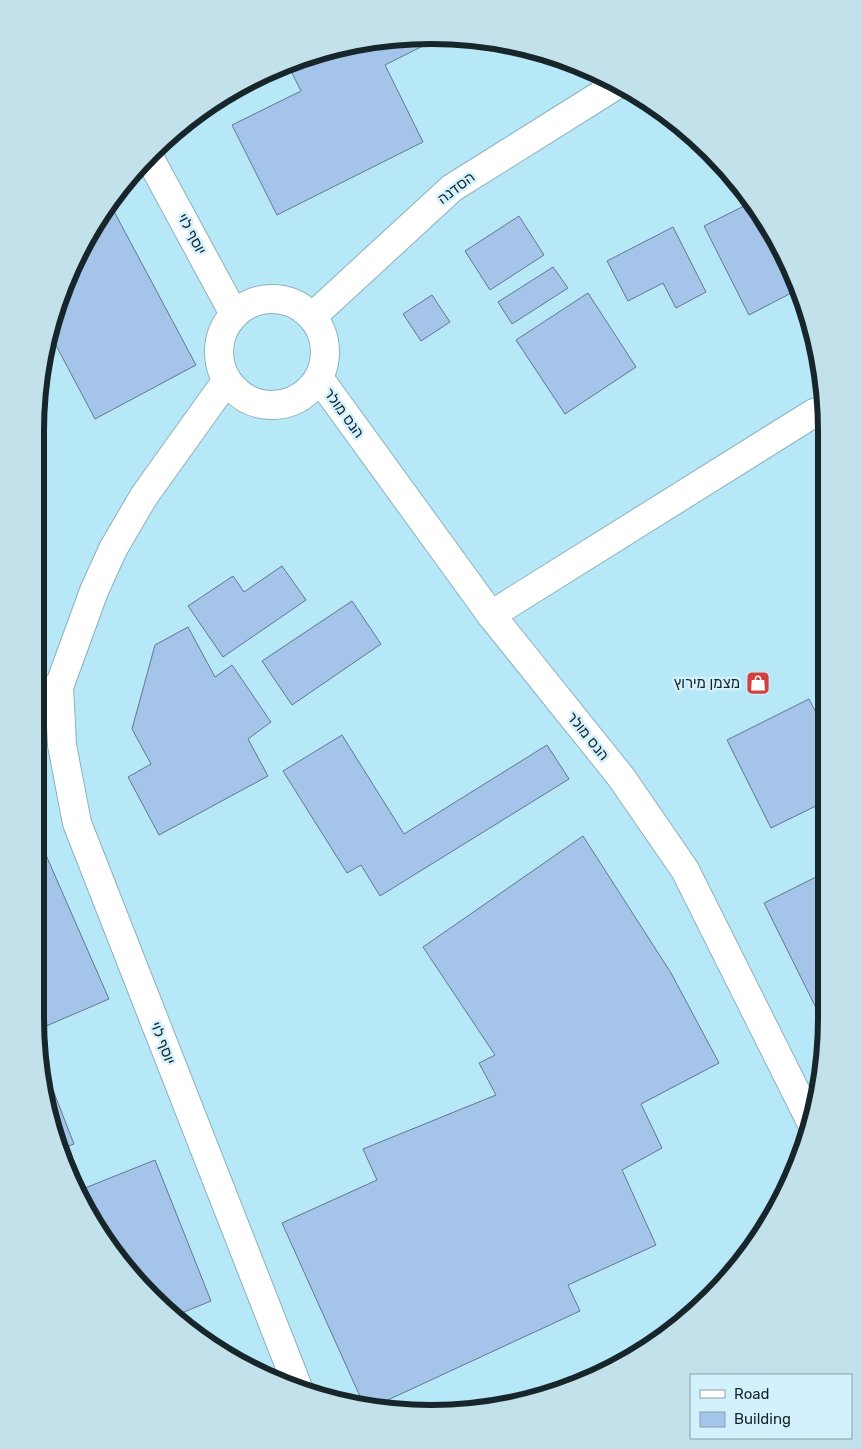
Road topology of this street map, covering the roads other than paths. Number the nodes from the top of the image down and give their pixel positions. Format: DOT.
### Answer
graph roads {
  1 [pos="611,89"];
  2 [pos="152,163"];
  3 [pos="234,314"];
  4 [pos="313,316"];
  5 [pos="319,378"];
  6 [pos="227,380"];
  7 [pos="817,411"];
  8 [pos="492,615"];
  9 [pos="47,691"];
  10 [pos="806,1114"];
  11 [pos="295,1381"];
  1 -- 4 [label="street, הסדנה"];
  2 -- 3 [label="street, יוסף לוי"];
  3 -- 4 [label="street"];
  3 -- 6 [label="street"];
  4 -- 5 [label="street"];
  5 -- 6 [label="street"];
  5 -- 8 [label="street, הנס מולר"];
  6 -- 9 [label="street"];
  7 -- 8 [label="street"];
  8 -- 10 [label="street, הנס מולר"];
  9 -- 11 [label="street, יוסף לוי"];
}
